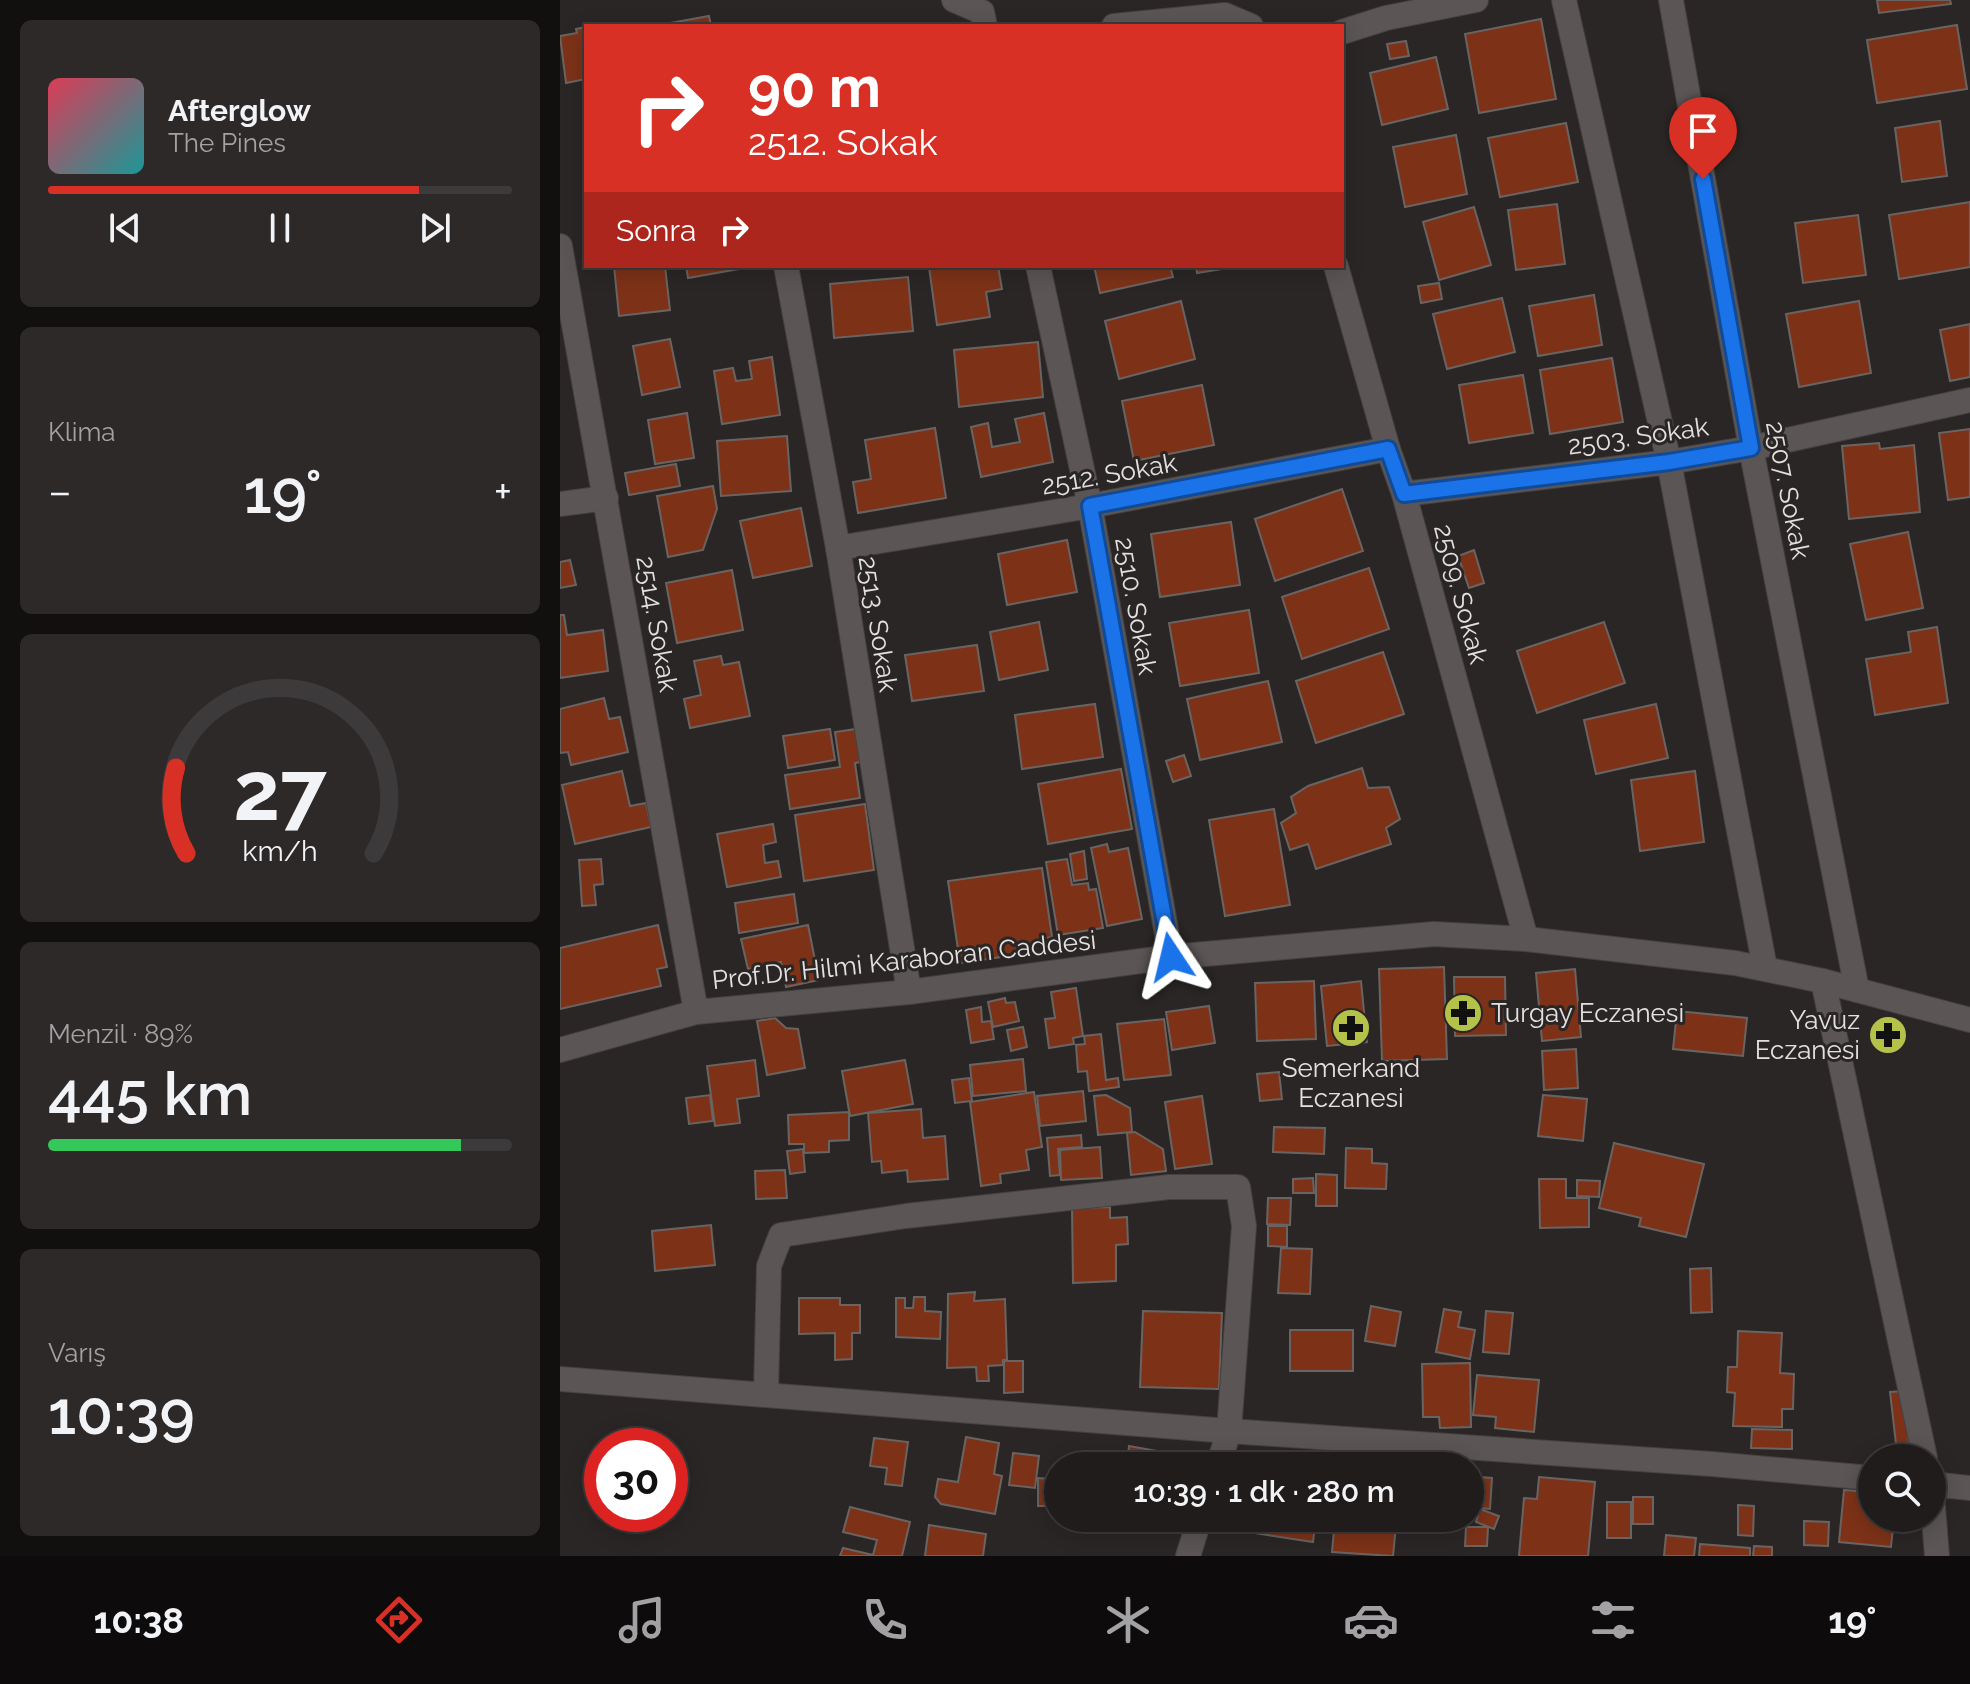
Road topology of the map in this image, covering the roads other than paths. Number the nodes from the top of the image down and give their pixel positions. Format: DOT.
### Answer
graph roads {
  1 [pos="954,0"];
  2 [pos="1476,0"];
  3 [pos="1564,0"];
  4 [pos="1671,0"];
  5 [pos="1448,3"];
  6 [pos="1208,8"];
  7 [pos="985,24"];
  8 [pos="1124,24"];
  9 [pos="1246,24"];
  10 [pos="1344,31"];
  11 [pos="560,246"];
  12 [pos="786,268"];
  13 [pos="1038,268"];
  14 [pos="1337,268"];
  15 [pos="1970,400"];
  16 [pos="1751,448"];
  17 [pos="1388,449"];
  18 [pos="1669,462"];
  19 [pos="1404,494"];
  20 [pos="606,498"];
  21 [pos="560,504"];
  22 [pos="1090,506"];
  23 [pos="838,548"];
  24 [pos="1526,939"];
  25 [pos="1171,957"];
  26 [pos="1765,968"];
  27 [pos="1823,981"];
  28 [pos="1857,990"];
  29 [pos="909,992"];
  30 [pos="696,1012"];
  31 [pos="1970,1020"];
  32 [pos="560,1050"];
  33 [pos="560,1379"];
  34 [pos="766,1393"];
  35 [pos="1229,1431"];
  36 [pos="1922,1444"];
  37 [pos="1222,1452"];
  38 [pos="1858,1477"];
  39 [pos="1946,1485"];
  40 [pos="1970,1488"];
  41 [pos="1196,1532"];
  42 [pos="1935,1532"];
  43 [pos="1188,1556"];
  44 [pos="1937,1556"];
  1 -- 7 [label="street"];
  2 -- 5 [label="street"];
  3 -- 18 [label="street"];
  4 -- 16 [label="street, 2507. Sokak"];
  5 -- 10 [label="street"];
  6 -- 8 [label="street"];
  6 -- 9 [label="street"];
  11 -- 20 [label="street, 2514. Sokak"];
  12 -- 23 [label="street, 2513. Sokak"];
  13 -- 22 [label="street, 2510. Sokak"];
  14 -- 17 [label="street, 2509. Sokak"];
  15 -- 16 [label="street, 2503. Sokak"];
  16 -- 18 [label="street, 2503. Sokak"];
  16 -- 28 [label="street, 2507. Sokak"];
  17 -- 19 [label="street, 2509. Sokak"];
  17 -- 22 [label="street, 2512. Sokak"];
  18 -- 19 [label="street, 2503. Sokak"];
  18 -- 26 [label="street"];
  19 -- 24 [label="street, 2509. Sokak"];
  20 -- 21 [label="street"];
  20 -- 30 [label="street, 2514. Sokak"];
  22 -- 23 [label="street, 2512. Sokak"];
  22 -- 25 [label="street, 2510. Sokak"];
  23 -- 29 [label="street, 2513. Sokak"];
  24 -- 25 [label="street, Prof.Dr. Hilmi Karaboran Caddesi"];
  24 -- 26 [label="street, Prof.Dr. Hilmi Karaboran Caddesi"];
  25 -- 29 [label="street, Prof.Dr. Hilmi Karaboran Caddesi"];
  26 -- 27 [label="street, Prof.Dr. Hilmi Karaboran Caddesi"];
  27 -- 28 [label="street, Prof.Dr. Hilmi Karaboran Caddesi"];
  27 -- 36 [label="street"];
  28 -- 31 [label="street, Prof.Dr. Hilmi Karaboran Caddesi"];
  29 -- 30 [label="street, Prof.Dr. Hilmi Karaboran Caddesi"];
  30 -- 32 [label="street, Prof.Dr. Hilmi Karaboran Caddesi"];
  33 -- 34 [label="street"];
  34 -- 35 [label="street"];
  34 -- 35 [label="street"];
  35 -- 37 [label="street"];
  35 -- 38 [label="street"];
  39 -- 40 [label="street"];
  41 -- 43 [label="street"];
  42 -- 44 [label="street"];
}
